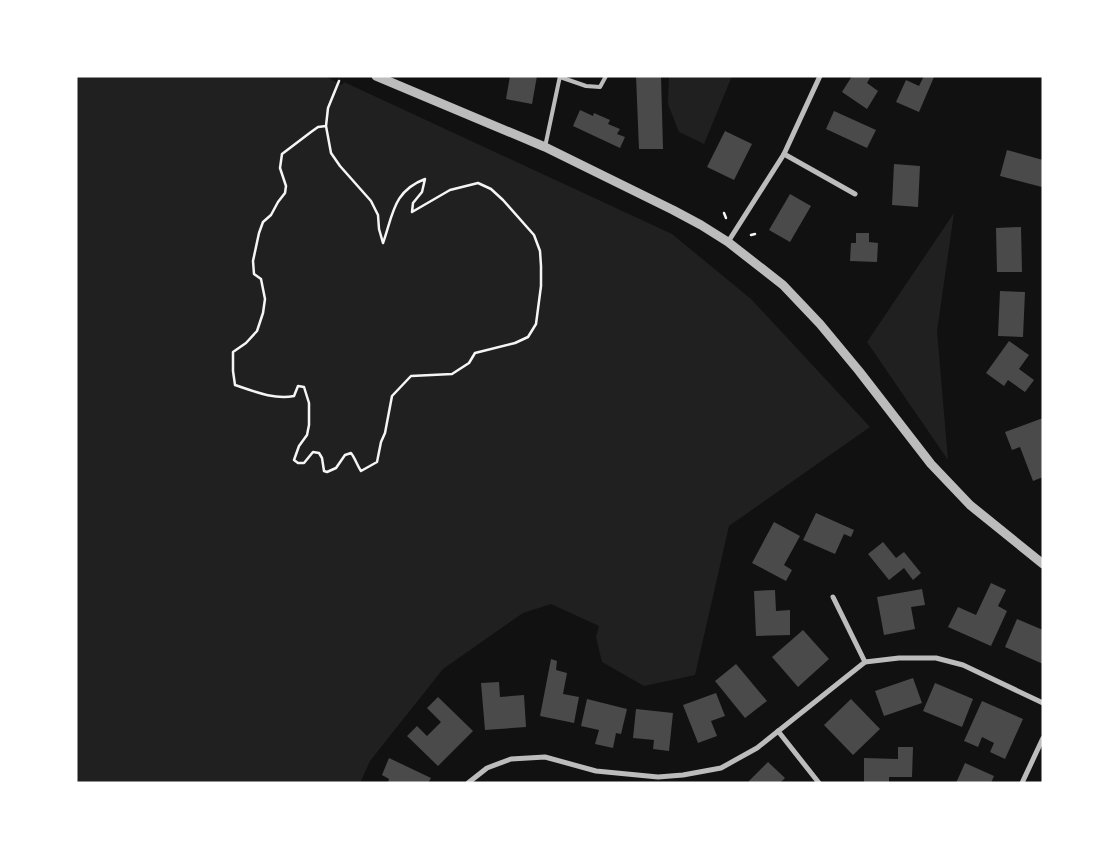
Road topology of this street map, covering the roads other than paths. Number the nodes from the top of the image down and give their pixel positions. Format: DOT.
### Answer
graph roads {
  1 [pos="376,76"];
  2 [pos="606,76"];
  3 [pos="820,76"];
  4 [pos="560,77"];
  5 [pos="545,148"];
  6 [pos="784,154"];
  7 [pos="855,194"];
  8 [pos="728,242"];
  9 [pos="1042,563"];
  10 [pos="833,597"];
  11 [pos="865,662"];
  12 [pos="1043,703"];
  13 [pos="778,731"];
  14 [pos="1043,738"];
  15 [pos="658,780"];
  16 [pos="468,783"];
  17 [pos="819,783"];
  18 [pos="1022,783"];
  1 -- 5 [label="street"];
  2 -- 4 [label="lane"];
  3 -- 6 [label="street"];
  4 -- 5 [label="lane"];
  5 -- 8 [label="street"];
  6 -- 7 [label="street"];
  6 -- 8 [label="street"];
  8 -- 9 [label="street"];
  10 -- 11 [label="street"];
  11 -- 12 [label="street"];
  11 -- 13 [label="street"];
  13 -- 15 [label="street"];
  13 -- 17 [label="street"];
  14 -- 18 [label="street"];
  15 -- 16 [label="street"];
}
